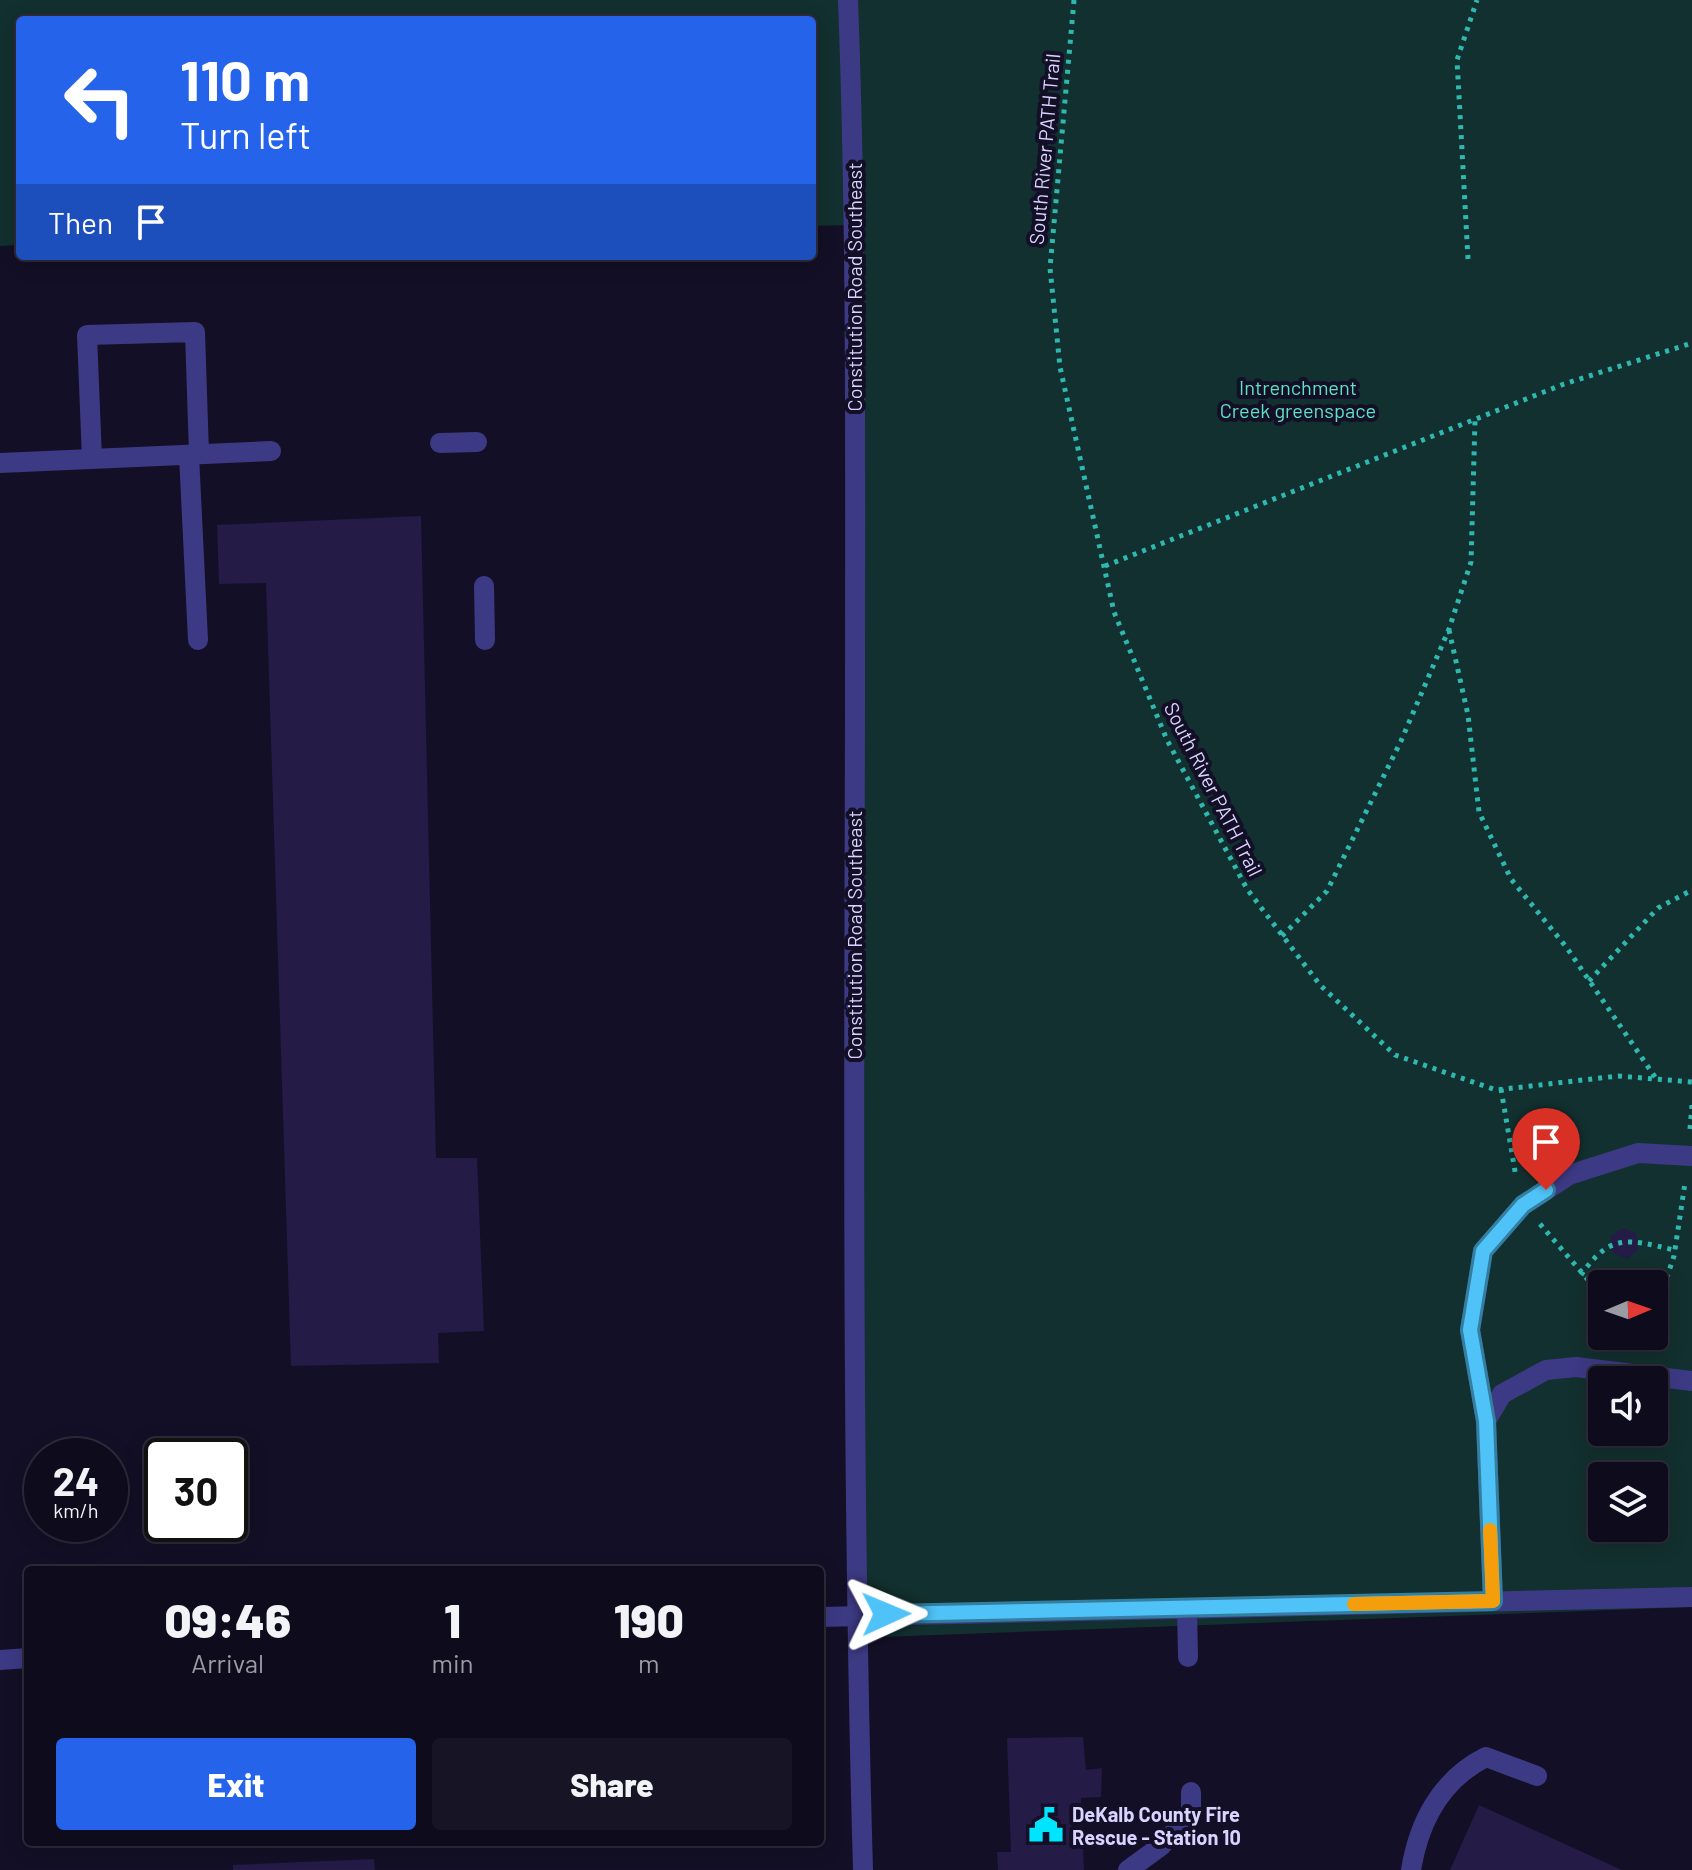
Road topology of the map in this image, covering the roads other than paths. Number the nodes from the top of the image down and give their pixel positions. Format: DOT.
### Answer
graph roads {
  1 [pos="848,0"];
  2 [pos="477,442"];
  3 [pos="440,443"];
  4 [pos="271,451"];
  5 [pos="194,454"];
  6 [pos="92,459"];
  7 [pos="0,463"];
  8 [pos="484,586"];
  9 [pos="198,640"];
  10 [pos="485,640"];
  11 [pos="1689,1155"];
  12 [pos="1692,1381"];
  13 [pos="1486,1421"];
  14 [pos="1692,1597"];
  15 [pos="1493,1601"];
  16 [pos="1187,1608"];
  17 [pos="856,1615"];
  18 [pos="824,1617"];
  19 [pos="1188,1657"];
  20 [pos="24,1658"];
  21 [pos="0,1660"];
  22 [pos="1537,1776"];
  23 [pos="1191,1792"];
  24 [pos="863,1870"];
  25 [pos="1128,1870"];
  26 [pos="1411,1870"];
  1 -- 17 [label="street, Constitution Road Southeast"];
  2 -- 3 [label="street"];
  4 -- 5 [label="street"];
  5 -- 6 [label="street"];
  5 -- 6 [label="street"];
  5 -- 9 [label="street"];
  6 -- 7 [label="street"];
  8 -- 10 [label="street"];
  11 -- 13 [label="street"];
  12 -- 13 [label="street"];
  13 -- 15 [label="street"];
  14 -- 15 [label="street"];
  15 -- 16 [label="street"];
  16 -- 17 [label="street"];
  16 -- 19 [label="street"];
  17 -- 18 [label="street"];
  17 -- 24 [label="street, Constitution Road Southeast"];
  20 -- 21 [label="street"];
  22 -- 26 [label="street"];
  23 -- 25 [label="street"];
}
